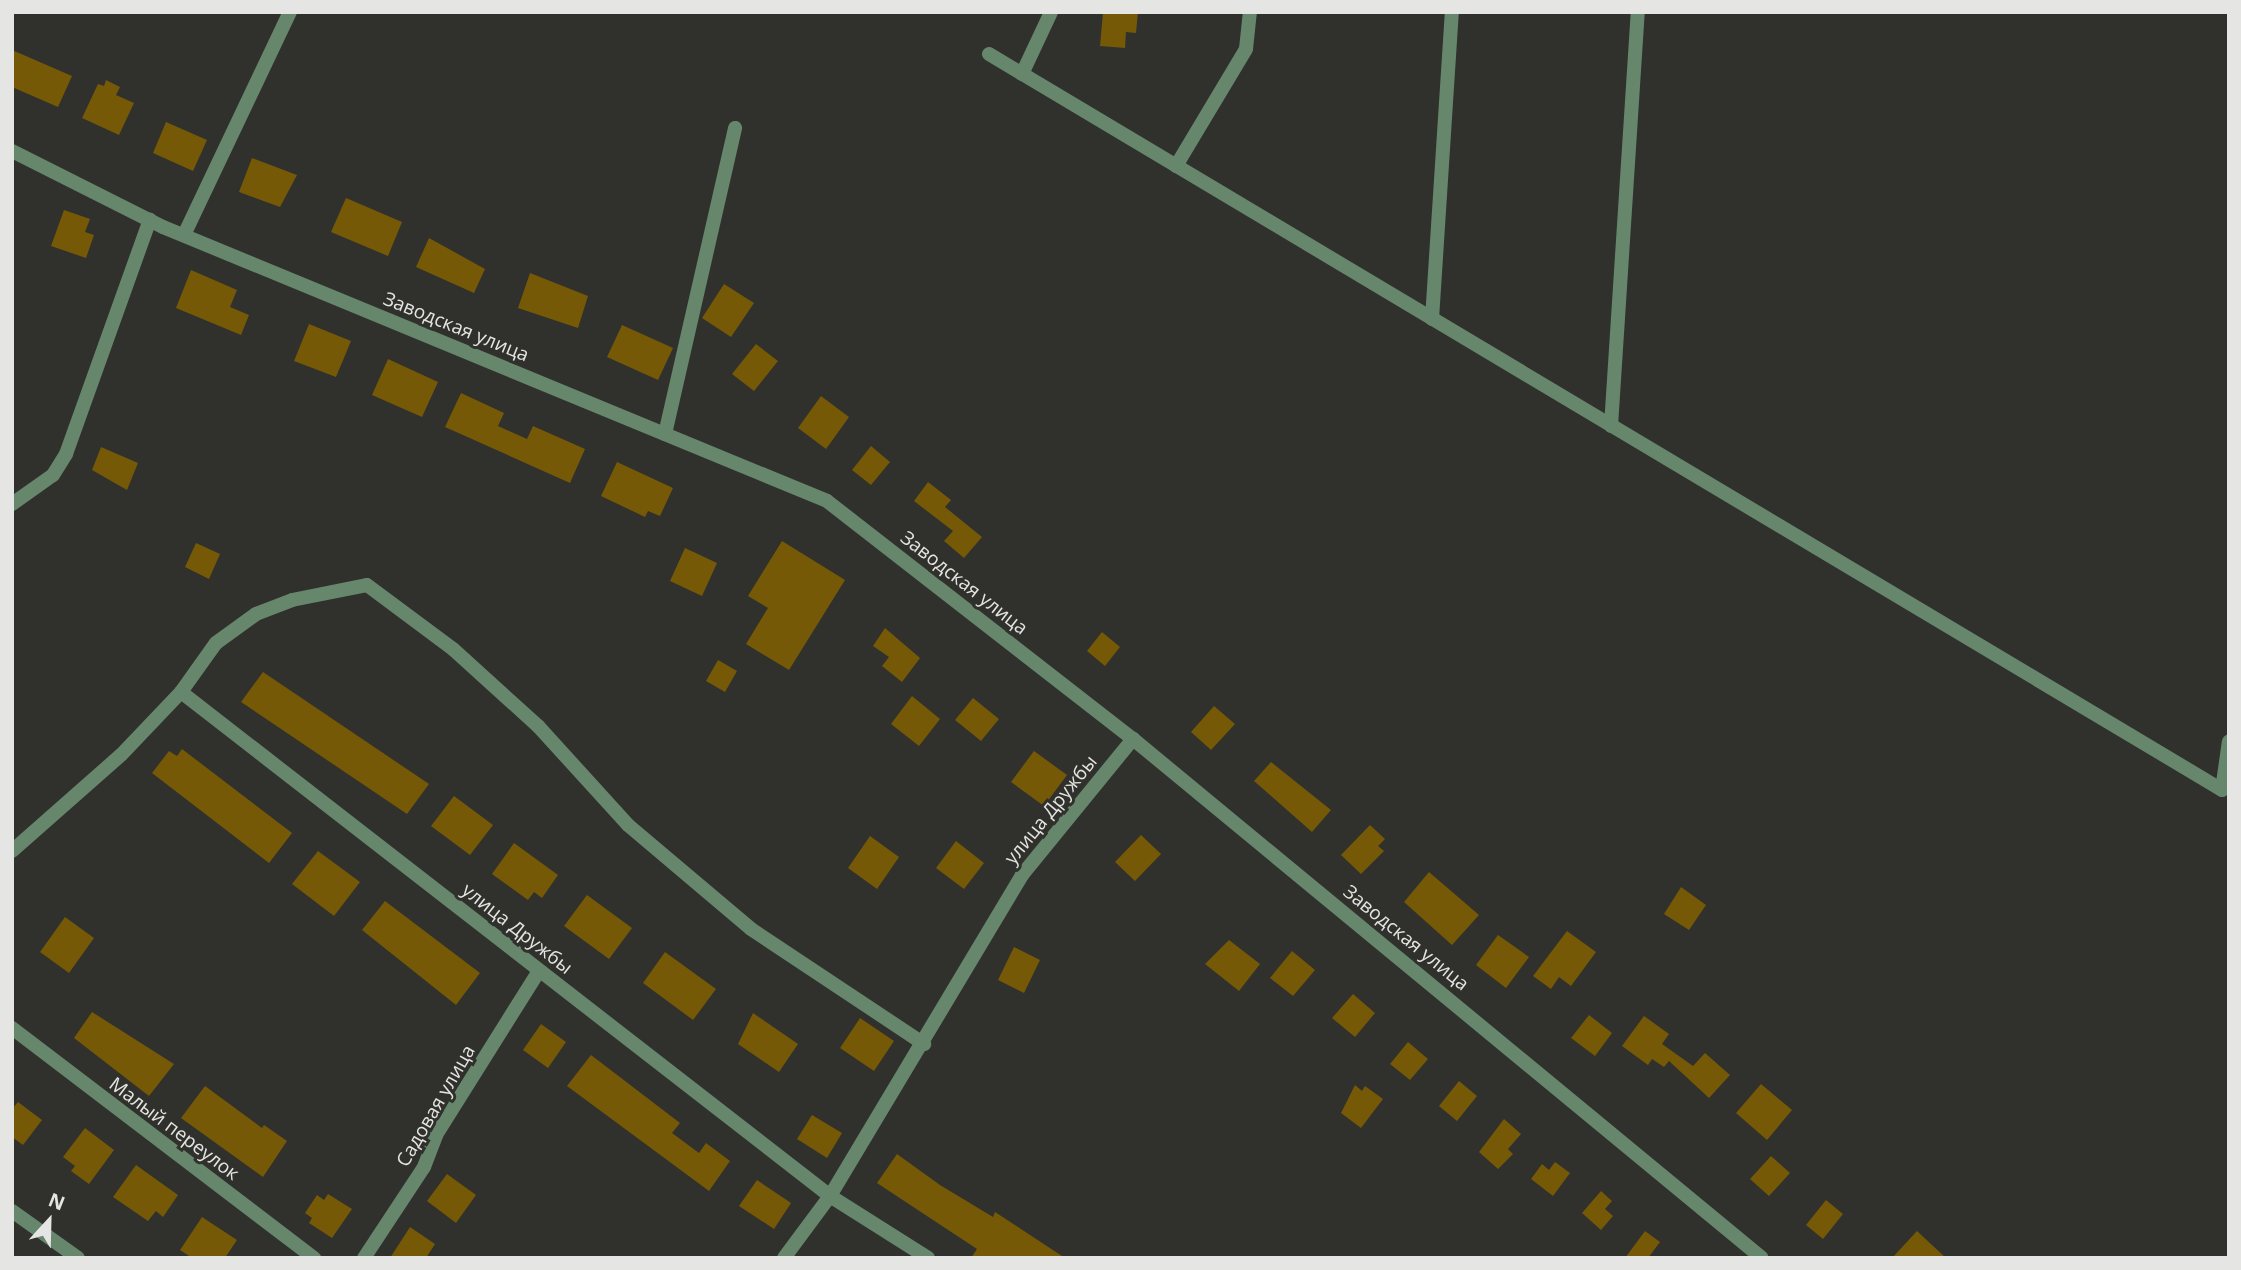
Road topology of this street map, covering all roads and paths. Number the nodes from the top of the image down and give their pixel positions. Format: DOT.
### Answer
graph roads {
  1 [pos="290,12"];
  2 [pos="1051,12"];
  3 [pos="1250,12"];
  4 [pos="1452,12"];
  5 [pos="1638,12"];
  6 [pos="989,54"];
  7 [pos="1022,74"];
  8 [pos="735,128"];
  9 [pos="12,151"];
  10 [pos="1177,166"];
  11 [pos="150,220"];
  12 [pos="184,235"];
  13 [pos="1432,319"];
  14 [pos="1611,426"];
  15 [pos="665,434"];
  16 [pos="12,504"];
  17 [pos="181,692"];
  18 [pos="1133,738"];
  19 [pos="2229,741"];
  20 [pos="12,851"];
  21 [pos="539,971"];
  22 [pos="12,1028"];
  23 [pos="925,1044"];
  24 [pos="830,1196"];
  25 [pos="12,1211"];
  26 [pos="78,1258"];
  27 [pos="314,1258"];
  28 [pos="363,1258"];
  29 [pos="784,1258"];
  30 [pos="928,1258"];
  31 [pos="1762,1258"];
  1 -- 12 [label="street"];
  2 -- 7 [label="street"];
  3 -- 10 [label="street"];
  4 -- 13 [label="street"];
  5 -- 14 [label="street"];
  6 -- 7 [label="street"];
  7 -- 10 [label="street"];
  8 -- 15 [label="street"];
  9 -- 11 [label="street, Заводская улица"];
  10 -- 13 [label="street"];
  11 -- 12 [label="street, Заводская улица"];
  11 -- 16 [label="street"];
  12 -- 15 [label="street, Заводская улица"];
  13 -- 14 [label="street"];
  14 -- 19 [label="street"];
  15 -- 18 [label="street, Заводская улица"];
  17 -- 20 [label="street"];
  17 -- 21 [label="street, улица Дружбы"];
  17 -- 23 [label="street"];
  18 -- 23 [label="street, улица Дружбы"];
  18 -- 31 [label="street, Заводская улица"];
  21 -- 24 [label="street, улица Дружбы"];
  21 -- 28 [label="street, Садовая улица"];
  22 -- 27 [label="street, Малый переулок"];
  23 -- 24 [label="street, улица Дружбы"];
  24 -- 29 [label="street, улица Дружбы"];
  24 -- 30 [label="street, улица Дружбы"];
  25 -- 26 [label="street"];
}
